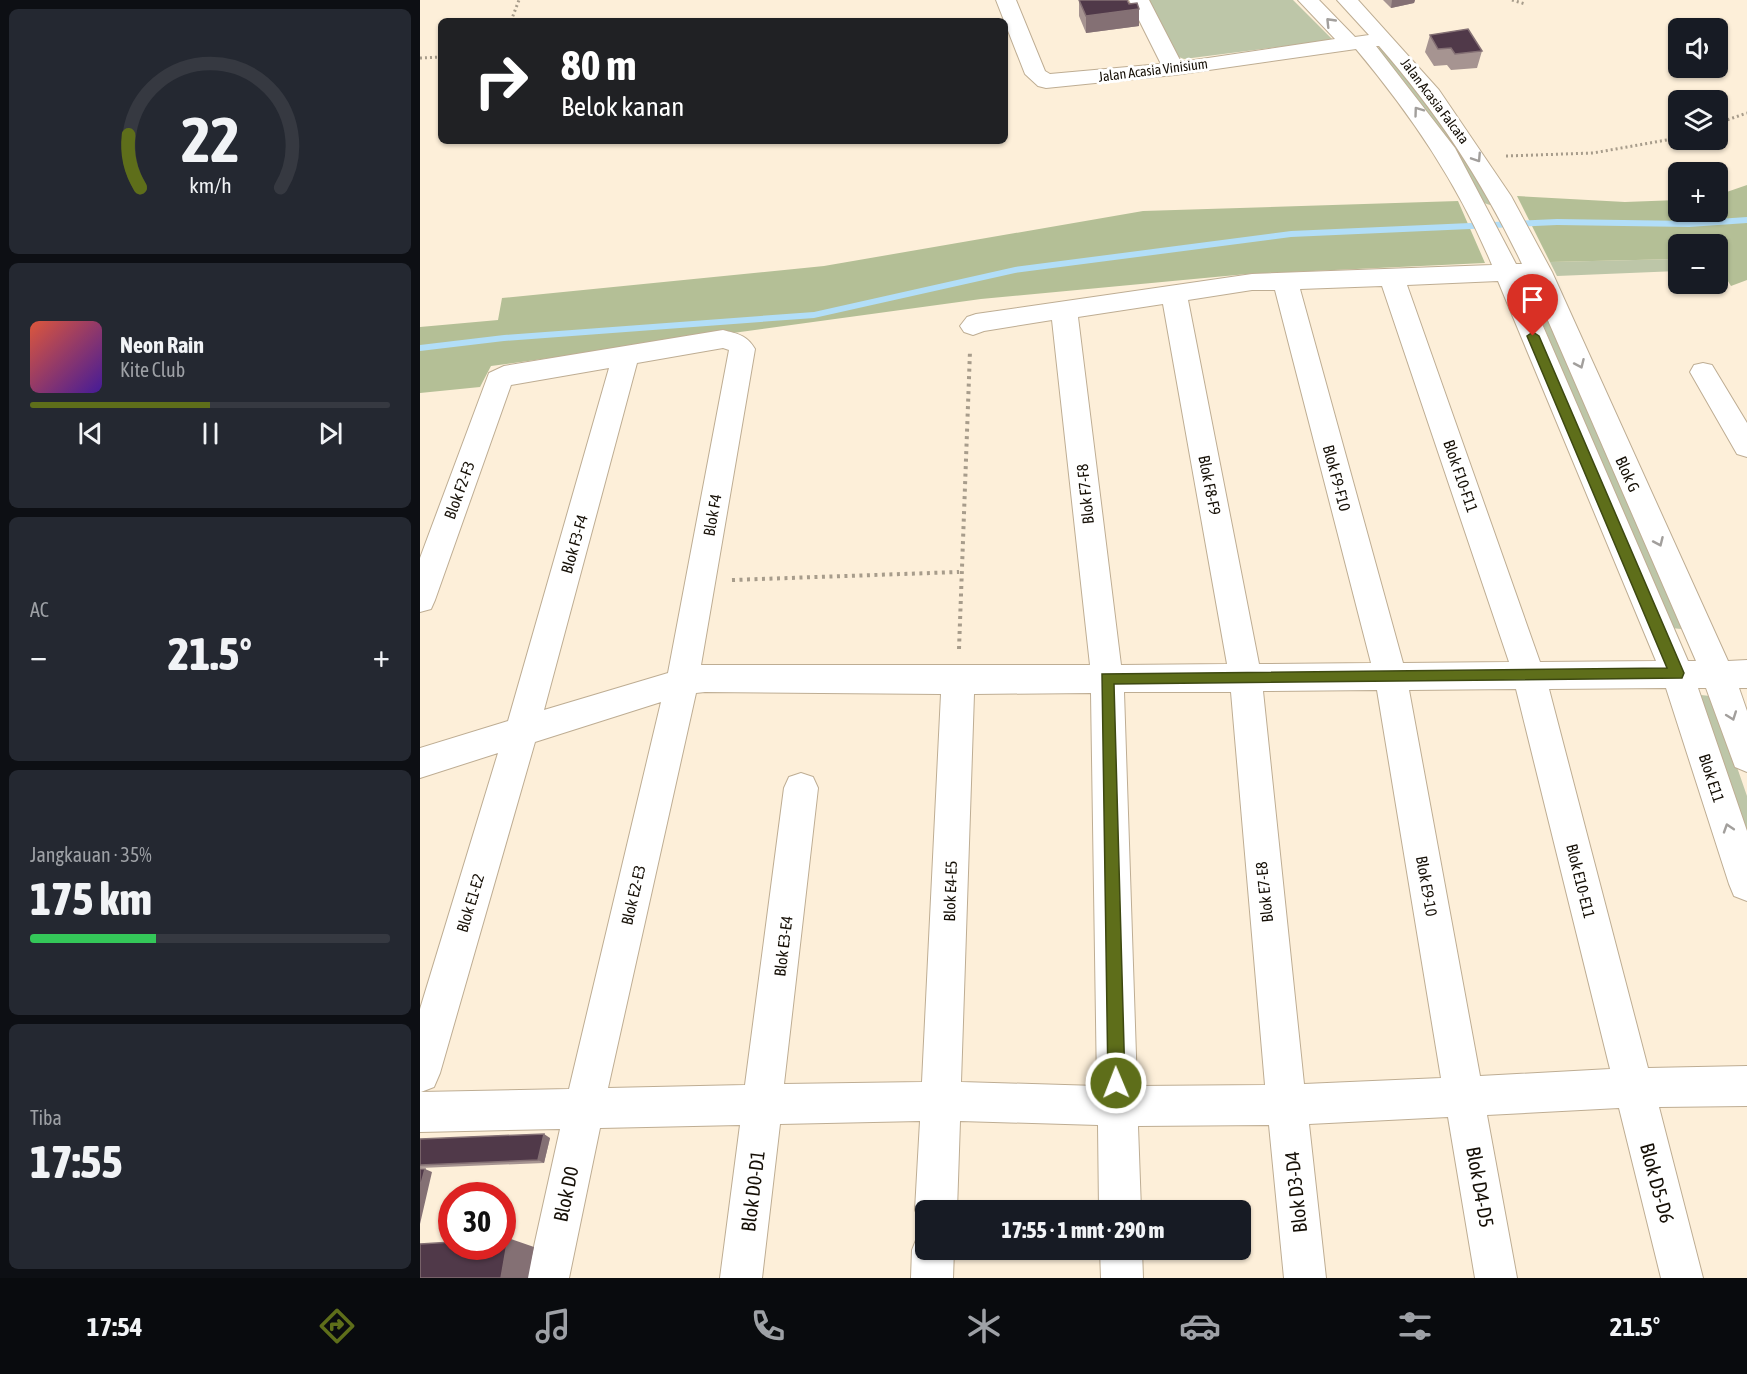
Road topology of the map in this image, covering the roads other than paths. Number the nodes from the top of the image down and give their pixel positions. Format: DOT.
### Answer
graph roads {
  1 [pos="1006,0"];
  2 [pos="1139,0"];
  3 [pos="1308,0"];
  4 [pos="1347,0"];
  5 [pos="1386,38"];
  6 [pos="1356,43"];
  7 [pos="1174,69"];
  8 [pos="1527,247"];
  9 [pos="1501,261"];
  10 [pos="1539,272"];
  11 [pos="1392,277"];
  12 [pos="1285,280"];
  13 [pos="1174,292"];
  14 [pos="1064,308"];
  15 [pos="973,326"];
  16 [pos="626,355"];
  17 [pos="1703,372"];
  18 [pos="1747,447"];
  19 [pos="420,600"];
  20 [pos="1677,673"];
  21 [pos="1732,674"];
  22 [pos="1390,675"];
  23 [pos="1529,675"];
  24 [pos="1107,678"];
  25 [pos="1246,678"];
  26 [pos="958,680"];
  27 [pos="682,682"];
  28 [pos="521,733"];
  29 [pos="1747,757"];
  30 [pos="420,763"];
  31 [pos="801,788"];
  32 [pos="1747,884"];
  33 [pos="420,1073"];
  34 [pos="1747,1086"];
  35 [pos="1632,1088"];
  36 [pos="1464,1096"];
  37 [pos="942,1101"];
  38 [pos="764,1105"];
  39 [pos="1117,1106"];
  40 [pos="1287,1106"];
  41 [pos="584,1109"];
  42 [pos="420,1112"];
  43 [pos="937,1200"];
  44 [pos="1120,1200"];
  45 [pos="933,1260"];
  46 [pos="1121,1260"];
  47 [pos="549,1278"];
  48 [pos="741,1278"];
  49 [pos="932,1278"];
  50 [pos="1122,1278"];
  51 [pos="1305,1278"];
  52 [pos="1496,1278"];
  53 [pos="1682,1278"];
  1 -- 7 [label="street, Jalan Acasia Vinisium"];
  2 -- 7 [label="street"];
  6 -- 3 [label="street, Jalan Acasia Falcata, one-way"];
  4 -- 5 [label="street, Jalan Acasia Falcata"];
  5 -- 6 [label="street, Jalan Acasia Vinisium"];
  5 -- 8 [label="street, Jalan Acasia Falcata, one-way"];
  6 -- 7 [label="street, Jalan Acasia Vinisium"];
  9 -- 6 [label="street, Jalan Acasia Falcata, one-way"];
  8 -- 10 [label="street, Blok G"];
  9 -- 10 [label="street"];
  9 -- 11 [label="street"];
  9 -- 20 [label="street, Blok E11"];
  10 -- 21 [label="street, Blok G, one-way"];
  11 -- 12 [label="street"];
  11 -- 23 [label="street, Blok F10-F11"];
  12 -- 13 [label="street"];
  12 -- 22 [label="street, Blok F9-F10"];
  13 -- 14 [label="street"];
  13 -- 25 [label="street, Blok F8-F9"];
  14 -- 15 [label="street"];
  14 -- 24 [label="street, Blok F7-F8"];
  16 -- 19 [label="street, Blok F2-F3"];
  16 -- 27 [label="street, Blok F4"];
  16 -- 28 [label="street, Blok F3-F4"];
  17 -- 18 [label="street"];
  20 -- 21 [label="street"];
  20 -- 23 [label="street"];
  32 -- 20 [label="street, Blok E11, one-way"];
  21 -- 29 [label="street, Blok G, one-way"];
  22 -- 23 [label="street"];
  22 -- 25 [label="street"];
  22 -- 36 [label="street, Blok E9-10"];
  23 -- 35 [label="street, Blok E10-E11"];
  24 -- 25 [label="street"];
  24 -- 26 [label="street"];
  24 -- 39 [label="street, Blok F7-F8"];
  25 -- 40 [label="street, Blok E7-E8"];
  26 -- 27 [label="street"];
  26 -- 37 [label="street, Blok E4-E5"];
  27 -- 28 [label="street"];
  27 -- 41 [label="street, Blok E2-E3"];
  28 -- 30 [label="street"];
  28 -- 33 [label="street, Blok E1-E2"];
  31 -- 38 [label="street, Blok E3-E4"];
  34 -- 35 [label="street"];
  35 -- 36 [label="street"];
  35 -- 53 [label="street, Blok D5-D6"];
  36 -- 40 [label="street"];
  36 -- 52 [label="street, Blok D4-D5"];
  37 -- 38 [label="street"];
  37 -- 39 [label="street"];
  37 -- 43 [label="street, Blok E4-E5"];
  38 -- 41 [label="street"];
  38 -- 48 [label="street, Blok D0-D1"];
  39 -- 40 [label="street"];
  39 -- 44 [label="street, Blok F7-F8"];
  40 -- 51 [label="street, Blok D3-D4"];
  41 -- 42 [label="street"];
  41 -- 47 [label="street, Blok D0"];
  45 -- 49 [label="street"];
  46 -- 50 [label="street"];
}
